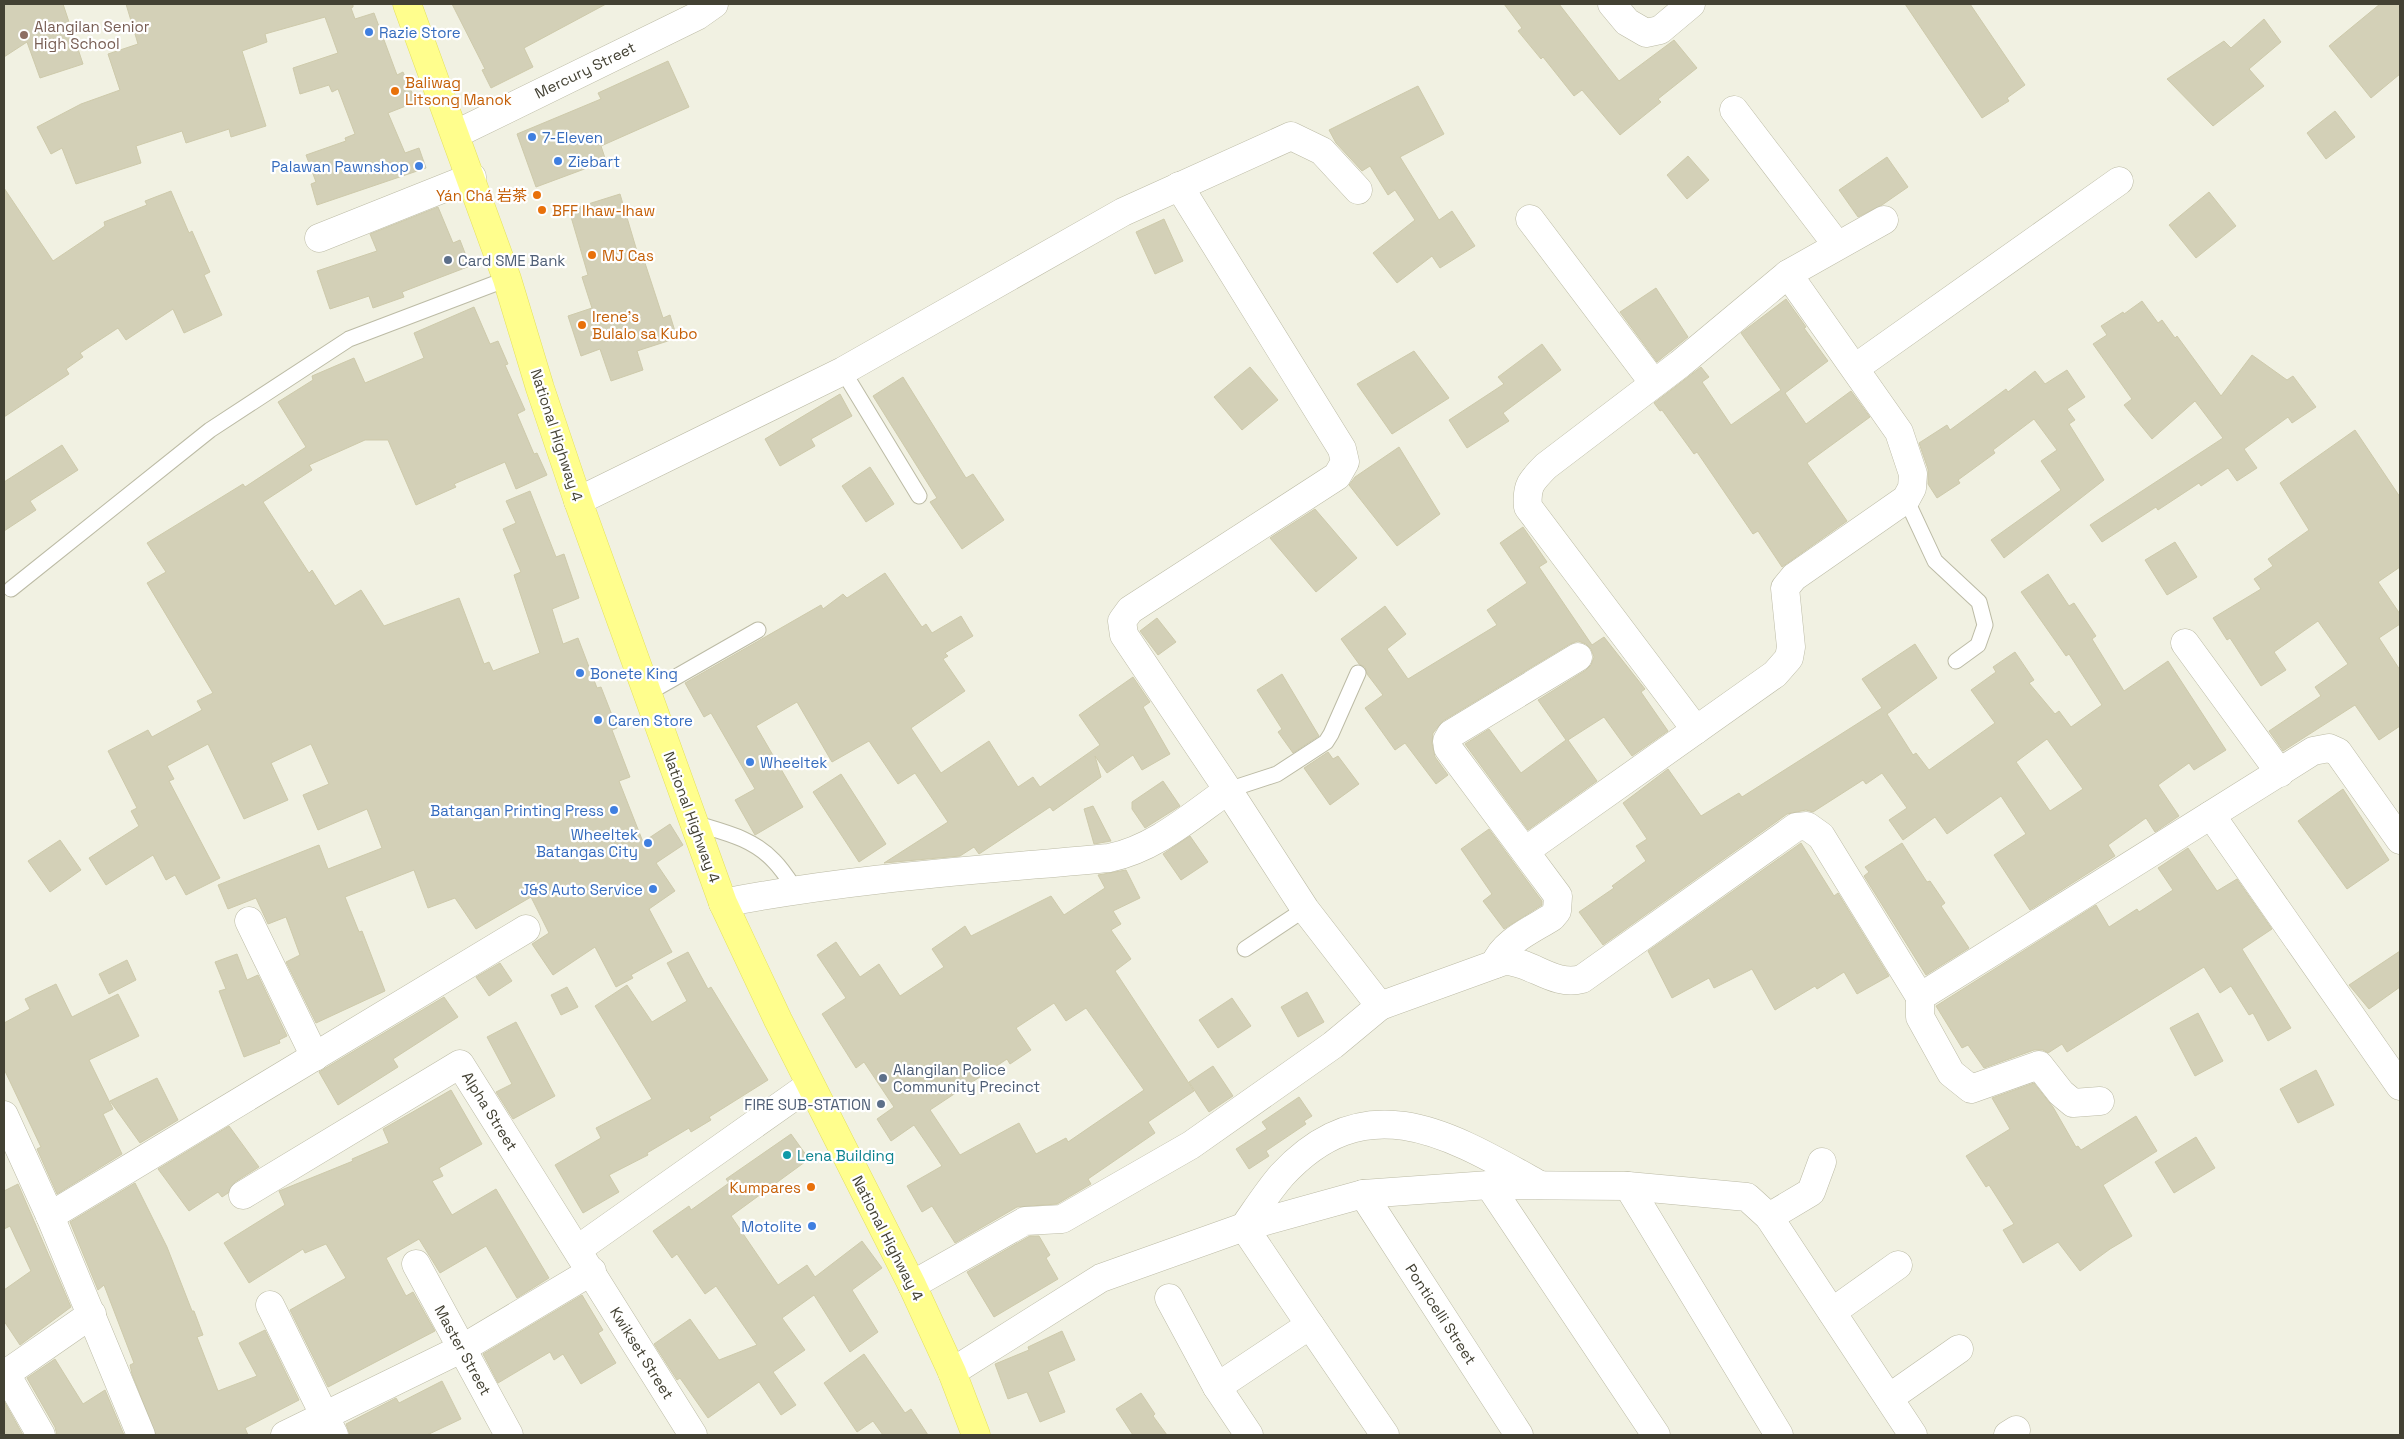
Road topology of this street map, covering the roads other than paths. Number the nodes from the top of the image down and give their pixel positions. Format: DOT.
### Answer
graph roads {
  1 [pos="407,4"];
  2 [pos="714,4"];
  3 [pos="1612,4"];
  4 [pos="1691,4"];
  5 [pos="1734,110"];
  6 [pos="456,134"];
  7 [pos="472,177"];
  8 [pos="2119,181"];
  9 [pos="1179,186"];
  10 [pos="1358,190"];
  11 [pos="1530,220"];
  12 [pos="1884,220"];
  13 [pos="319,238"];
  14 [pos="1837,245"];
  15 [pos="1788,274"];
  16 [pos="508,279"];
  17 [pos="1855,368"];
  18 [pos="843,371"];
  19 [pos="1653,382"];
  20 [pos="919,496"];
  21 [pos="1906,499"];
  22 [pos="578,501"];
  23 [pos="11,589"];
  24 [pos="758,630"];
  25 [pos="2185,643"];
  26 [pos="1578,657"];
  27 [pos="1956,661"];
  28 [pos="1358,673"];
  29 [pos="648,693"];
  30 [pos="1696,730"];
  31 [pos="2280,773"];
  32 [pos="1228,790"];
  33 [pos="2211,815"];
  34 [pos="694,823"];
  35 [pos="2400,840"];
  36 [pos="1525,851"];
  37 [pos="795,889"];
  38 [pos="723,903"];
  39 [pos="1306,909"];
  40 [pos="249,922"];
  41 [pos="526,929"];
  42 [pos="1245,949"];
  43 [pos="1495,964"];
  44 [pos="1920,997"];
  45 [pos="1380,1006"];
  46 [pos="315,1057"];
  47 [pos="810,1085"];
  48 [pos="2400,1086"];
  49 [pos="2100,1100"];
  50 [pos="4,1115"];
  51 [pos="1822,1162"];
  52 [pos="1489,1185"];
  53 [pos="1541,1185"];
  54 [pos="1628,1186"];
  55 [pos="1363,1194"];
  56 [pos="242,1195"];
  57 [pos="50,1216"];
  58 [pos="1769,1217"];
  59 [pos="1244,1227"];
  60 [pos="585,1260"];
  61 [pos="416,1264"];
  62 [pos="1898,1265"];
  63 [pos="912,1285"];
  64 [pos="1169,1298"];
  65 [pos="270,1305"];
  66 [pos="1832,1312"];
  67 [pos="92,1314"];
  68 [pos="1310,1325"];
  69 [pos="463,1348"];
  70 [pos="1959,1349"];
  71 [pos="952,1372"];
  72 [pos="5,1375"];
  73 [pos="1217,1387"];
  74 [pos="1889,1398"];
  75 [pos="330,1426"];
  76 [pos="41,1435"];
  77 [pos="140,1435"];
  78 [pos="284,1435"];
  79 [pos="509,1435"];
  80 [pos="693,1435"];
  81 [pos="976,1435"];
  82 [pos="1248,1435"];
  83 [pos="1385,1435"];
  84 [pos="1519,1435"];
  85 [pos="1656,1435"];
  86 [pos="1779,1435"];
  87 [pos="1913,1435"];
  1 -- 6 [label="main road, National Highway 4"];
  2 -- 6 [label="street, Mercury Street"];
  3 -- 4 [label="street"];
  5 -- 14 [label="street"];
  6 -- 7 [label="main road, National Highway 4"];
  7 -- 13 [label="street"];
  7 -- 16 [label="main road, National Highway 4"];
  8 -- 17 [label="street"];
  9 -- 10 [label="street"];
  9 -- 18 [label="street"];
  9 -- 32 [label="street"];
  11 -- 19 [label="street"];
  12 -- 14 [label="street"];
  14 -- 15 [label="street"];
  15 -- 17 [label="street"];
  15 -- 19 [label="street"];
  16 -- 22 [label="main road, National Highway 4"];
  16 -- 23 [label="lane"];
  17 -- 21 [label="street"];
  18 -- 20 [label="lane"];
  18 -- 22 [label="street"];
  19 -- 30 [label="street"];
  21 -- 27 [label="lane"];
  21 -- 30 [label="street"];
  22 -- 29 [label="main road, National Highway 4"];
  24 -- 29 [label="lane"];
  25 -- 31 [label="street"];
  26 -- 36 [label="street"];
  28 -- 32 [label="lane"];
  29 -- 34 [label="main road, National Highway 4"];
  30 -- 36 [label="street"];
  31 -- 33 [label="street"];
  31 -- 35 [label="street"];
  32 -- 37 [label="street"];
  32 -- 39 [label="street"];
  33 -- 44 [label="street"];
  33 -- 48 [label="street"];
  34 -- 37 [label="lane"];
  34 -- 38 [label="main road, National Highway 4"];
  36 -- 43 [label="street"];
  37 -- 38 [label="street"];
  38 -- 47 [label="main road, National Highway 4"];
  39 -- 42 [label="lane"];
  39 -- 45 [label="street"];
  40 -- 46 [label="street"];
  41 -- 46 [label="street"];
  43 -- 44 [label="street"];
  43 -- 45 [label="street"];
  44 -- 49 [label="street"];
  45 -- 63 [label="street"];
  46 -- 57 [label="street"];
  47 -- 60 [label="street"];
  47 -- 63 [label="main road, National Highway 4"];
  50 -- 57 [label="street"];
  51 -- 58 [label="street"];
  52 -- 53 [label="street"];
  52 -- 55 [label="street"];
  52 -- 85 [label="street"];
  53 -- 54 [label="street"];
  53 -- 59 [label="street"];
  54 -- 58 [label="street"];
  54 -- 86 [label="street"];
  55 -- 59 [label="street"];
  55 -- 84 [label="street, Ponticelli Street"];
  56 -- 60 [label="street, Alpha Street"];
  57 -- 67 [label="street"];
  58 -- 66 [label="street"];
  59 -- 68 [label="street"];
  59 -- 71 [label="street"];
  60 -- 69 [label="street"];
  60 -- 80 [label="street, Kwikset Street"];
  61 -- 69 [label="street, Master Street"];
  62 -- 66 [label="street"];
  63 -- 71 [label="main road, National Highway 4"];
  64 -- 73 [label="street"];
  65 -- 75 [label="street"];
  66 -- 74 [label="street"];
  67 -- 72 [label="street"];
  67 -- 77 [label="street"];
  68 -- 73 [label="street"];
  68 -- 83 [label="street"];
  69 -- 75 [label="street"];
  69 -- 79 [label="street, Master Street"];
  70 -- 74 [label="street"];
  71 -- 81 [label="main road, National Highway 4"];
  72 -- 76 [label="street"];
  73 -- 82 [label="street"];
  74 -- 87 [label="street"];
  75 -- 78 [label="street"];
}
